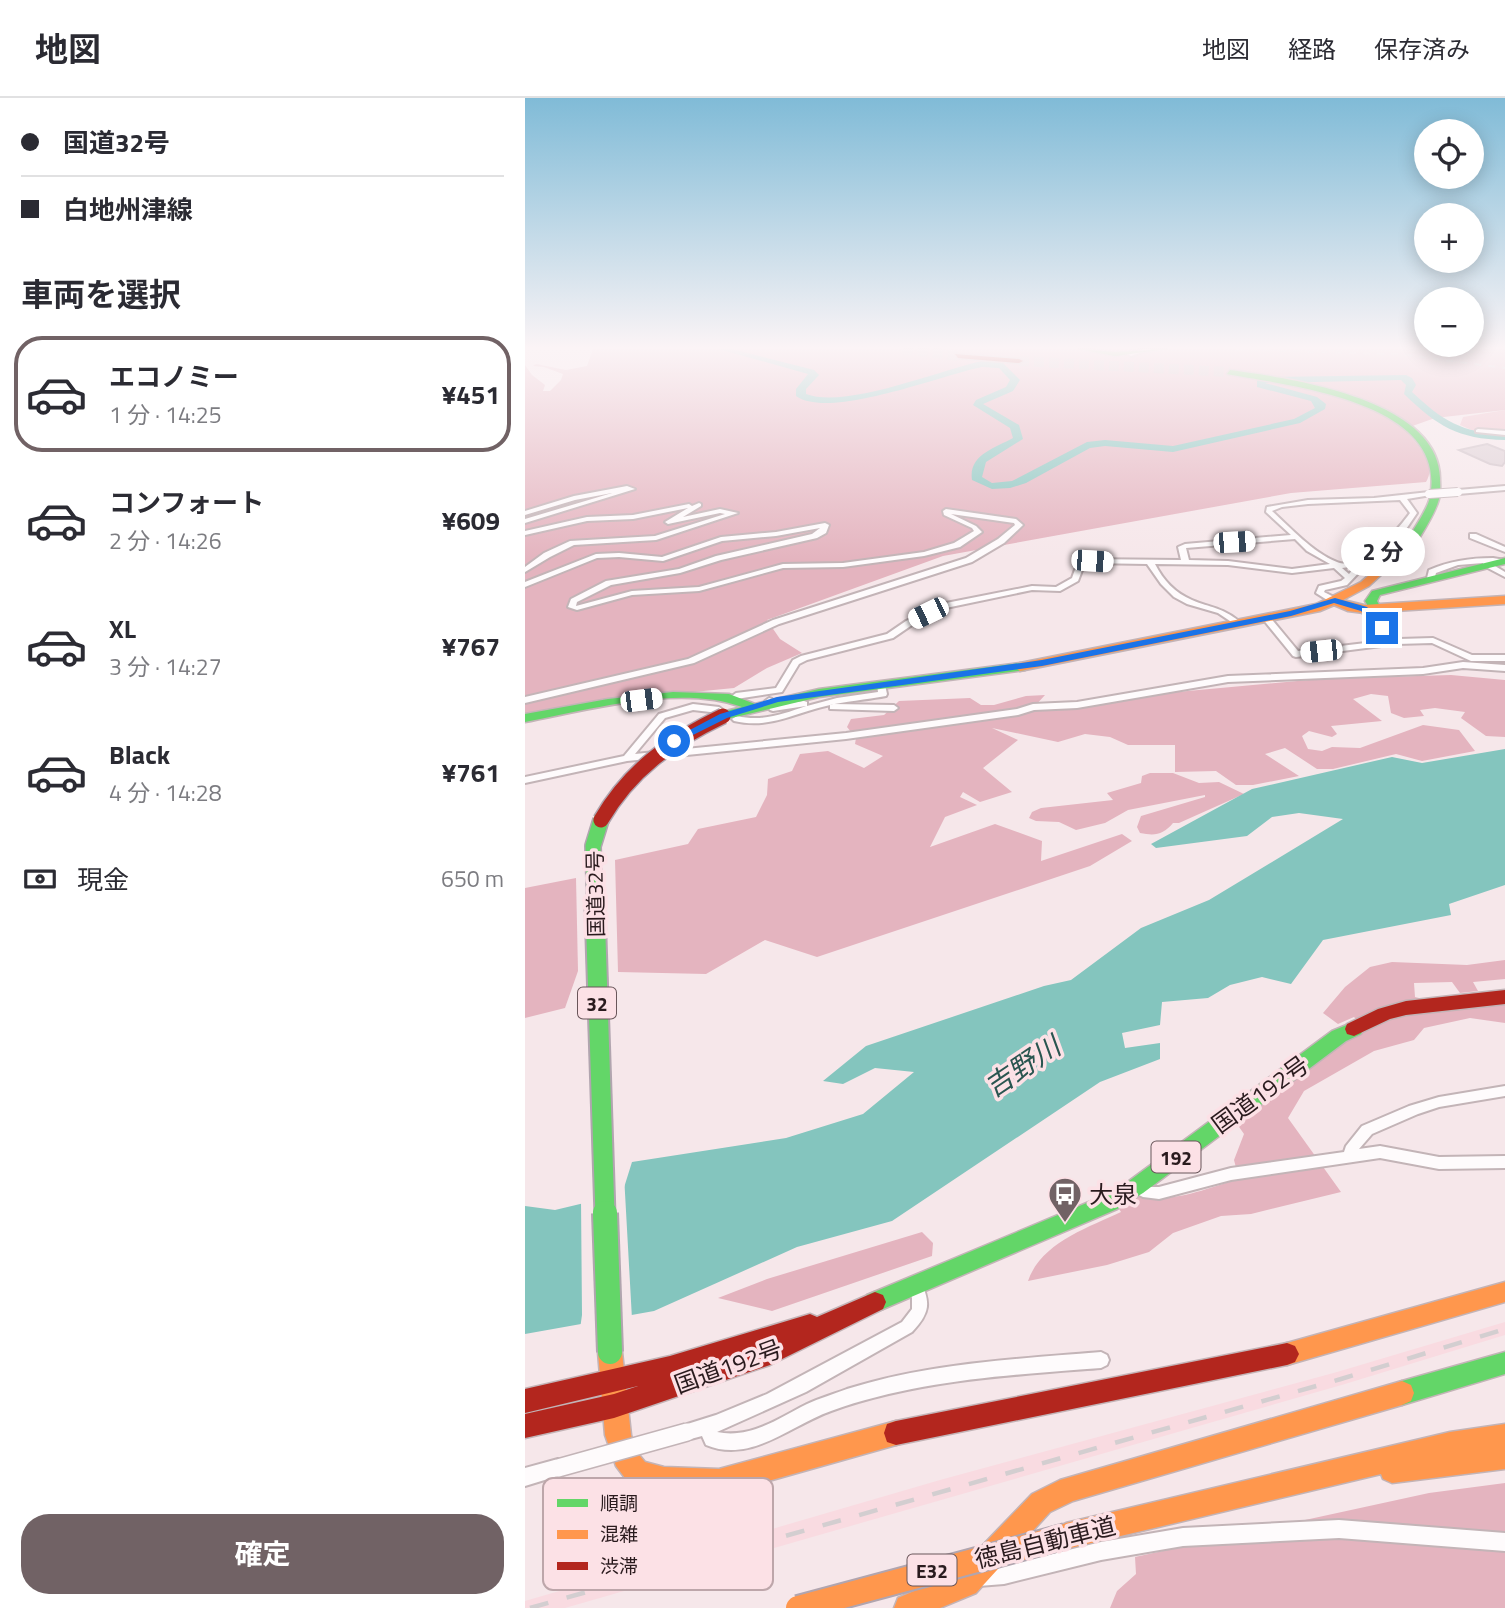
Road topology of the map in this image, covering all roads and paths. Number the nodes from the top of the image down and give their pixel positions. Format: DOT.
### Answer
graph roads {
  1 [pos="1398,419"];
  2 [pos="1478,431"];
  3 [pos="1505,433"];
  4 [pos="1505,488"];
  5 [pos="1402,497"];
  6 [pos="525,513"];
  7 [pos="525,521"];
  8 [pos="525,533"];
  9 [pos="1473,536"];
  10 [pos="1297,537"];
  11 [pos="1185,561"];
  12 [pos="1150,562"];
  13 [pos="1501,562"];
  14 [pos="1363,563"];
  15 [pos="1337,566"];
  16 [pos="525,568"];
  17 [pos="1349,578"];
  18 [pos="525,585"];
  19 [pos="1505,600"];
  20 [pos="1335,601"];
  21 [pos="1370,608"];
  22 [pos="1266,618"];
  23 [pos="1236,623"];
  24 [pos="1397,642"];
  25 [pos="1505,658"];
  26 [pos="1505,668"];
  27 [pos="881,685"];
  28 [pos="736,696"];
  29 [pos="525,700"];
  30 [pos="769,701"];
  31 [pos="820,705"];
  32 [pos="750,706"];
  33 [pos="894,708"];
  34 [pos="726,715"];
  35 [pos="525,718"];
  36 [pos="627,758"];
  37 [pos="525,780"];
  38 [pos="1505,998"];
  39 [pos="1505,1091"];
  40 [pos="1352,1155"];
  41 [pos="1505,1163"];
  42 [pos="1136,1187"];
  43 [pos="915,1284"];
  44 [pos="1505,1292"];
  45 [pos="838,1318"];
  46 [pos="1101,1360"];
  47 [pos="1505,1363"];
  48 [pos="612,1382"];
  49 [pos="525,1401"];
  50 [pos="614,1406"];
  51 [pos="525,1426"];
  52 [pos="707,1427"];
  53 [pos="1505,1437"];
  54 [pos="1505,1456"];
  55 [pos="525,1477"];
  56 [pos="656,1478"];
  57 [pos="734,1478"];
  58 [pos="1294,1482"];
  59 [pos="1505,1542"];
  60 [pos="973,1576"];
  61 [pos="798,1608"];
  62 [pos="908,1608"];
  1 -- 20 [label="main road, 国道32号 / 32"];
  2 -- 3 [label="street"];
  4 -- 5 [label="street, bridge"];
  5 -- 10 [label="street"];
  5 -- 14 [label="street"];
  6 -- 7 [label="street"];
  8 -- 16 [label="street"];
  9 -- 13 [label="street"];
  10 -- 11 [label="street"];
  10 -- 15 [label="street"];
  11 -- 12 [label="street"];
  11 -- 15 [label="street"];
  12 -- 23 [label="street"];
  12 -- 28 [label="street"];
  13 -- 21 [label="main road"];
  14 -- 15 [label="street"];
  14 -- 17 [label="street"];
  15 -- 17 [label="street"];
  17 -- 20 [label="street"];
  18 -- 29 [label="street"];
  19 -- 21 [label="main road"];
  20 -- 21 [label="main road"];
  20 -- 22 [label="main road, 国道32号 / 32"];
  21 -- 24 [label="street"];
  22 -- 23 [label="main road, 国道32号 / 32"];
  22 -- 24 [label="street"];
  23 -- 27 [label="main road, 国道32号 / 32"];
  24 -- 25 [label="street"];
  26 -- 36 [label="street"];
  27 -- 30 [label="main road, 国道32号 / 32"];
  27 -- 31 [label="street"];
  28 -- 32 [label="main road"];
  28 -- 35 [label="main road"];
  30 -- 31 [label="street"];
  30 -- 32 [label="main road, 国道32号 / 32"];
  31 -- 33 [label="street"];
  31 -- 34 [label="street"];
  32 -- 34 [label="main road, 国道32号 / 32"];
  34 -- 36 [label="street"];
  34 -- 48 [label="main road, 国道32号 / 32, bridge"];
  36 -- 37 [label="street"];
  38 -- 42 [label="main road, 国道192号 / 192"];
  39 -- 40 [label="street"];
  40 -- 41 [label="street"];
  40 -- 42 [label="street"];
  42 -- 43 [label="main road, 国道192号 / 192"];
  43 -- 45 [label="main road, 国道192号 / 192"];
  43 -- 52 [label="street"];
  44 -- 57 [label="main road, 国道32号"];
  45 -- 48 [label="main road, 国道192号 / 192"];
  45 -- 50 [label="main road, 国道192号 / 192"];
  46 -- 52 [label="street"];
  47 -- 60 [label="main road"];
  48 -- 49 [label="main road"];
  48 -- 50 [label="main road, 国道32号 / 32"];
  50 -- 51 [label="main road"];
  50 -- 56 [label="main road, 国道32号"];
  52 -- 55 [label="street, bridge"];
  53 -- 58 [label="main road, 徳島自動車道 / E32"];
  54 -- 58 [label="main road, 徳島自動車道 / E32"];
  58 -- 61 [label="main road, 徳島自動車道 / E32, bridge"];
  59 -- 60 [label="street"];
  60 -- 62 [label="main road"];
}
